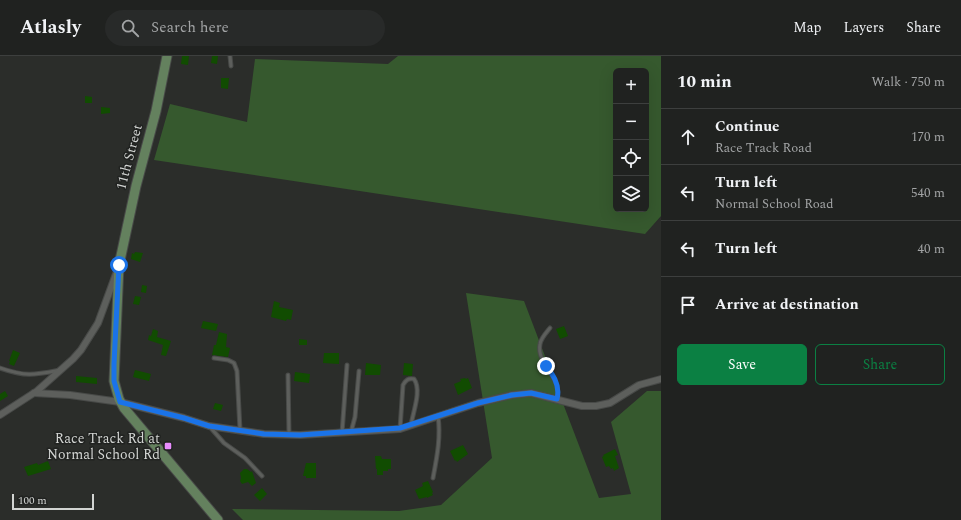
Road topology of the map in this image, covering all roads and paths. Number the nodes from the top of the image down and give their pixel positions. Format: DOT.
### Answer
graph roads {
  1 [pos="167,56"];
  2 [pos="230,56"];
  3 [pos="231,66"];
  4 [pos="119,265"];
  5 [pos="550,328"];
  6 [pos="214,358"];
  7 [pos="347,366"];
  8 [pos="0,368"];
  9 [pos="61,369"];
  10 [pos="359,371"];
  11 [pos="288,375"];
  12 [pos="661,378"];
  13 [pos="36,392"];
  14 [pos="557,399"];
  15 [pos="120,402"];
  16 [pos="0,415"];
  17 [pos="438,416"];
  18 [pos="411,425"];
  19 [pos="209,426"];
  20 [pos="400,428"];
  21 [pos="240,430"];
  22 [pos="351,432"];
  23 [pos="342,433"];
  24 [pos="289,434"];
  25 [pos="262,476"];
  26 [pos="433,478"];
  27 [pos="218,520"];
  1 -- 4 [label="main road, 11th Street"];
  2 -- 3 [label="lane"];
  4 -- 9 [label="street"];
  4 -- 15 [label="main road, 11th Street"];
  5 -- 14 [label="lane"];
  6 -- 21 [label="lane"];
  7 -- 23 [label="lane"];
  8 -- 9 [label="lane"];
  9 -- 13 [label="street"];
  10 -- 22 [label="lane"];
  11 -- 24 [label="lane"];
  12 -- 14 [label="street"];
  13 -- 15 [label="street"];
  13 -- 16 [label="street"];
  14 -- 17 [label="street"];
  15 -- 19 [label="street"];
  15 -- 27 [label="main road"];
  17 -- 18 [label="street"];
  17 -- 26 [label="lane"];
  18 -- 20 [label="street"];
  18 -- 20 [label="lane"];
  19 -- 21 [label="street"];
  19 -- 25 [label="lane"];
  20 -- 22 [label="street"];
  21 -- 24 [label="street"];
  22 -- 23 [label="street"];
  23 -- 24 [label="street"];
}
